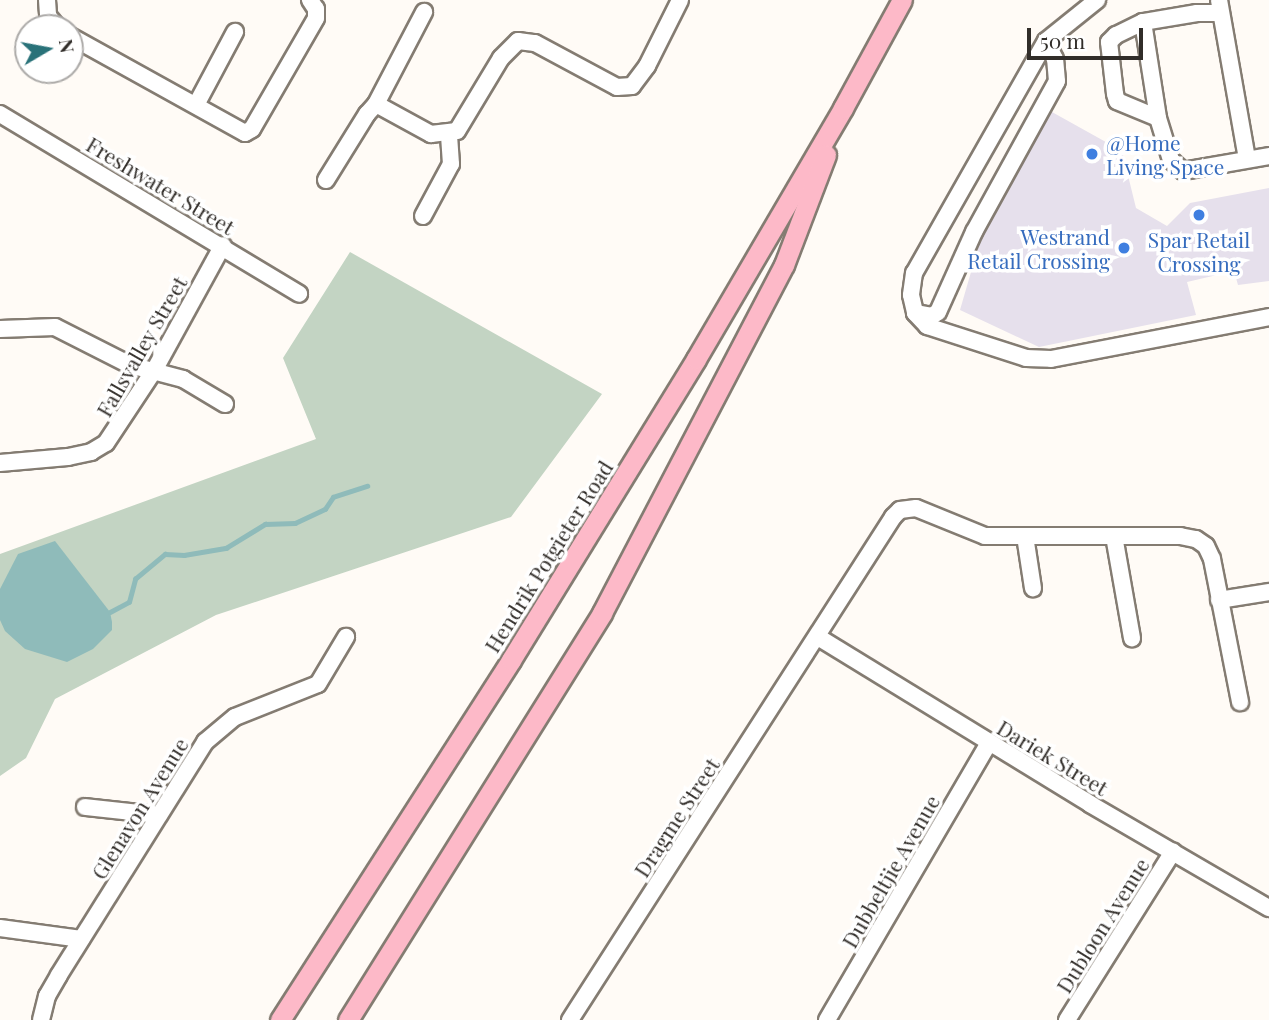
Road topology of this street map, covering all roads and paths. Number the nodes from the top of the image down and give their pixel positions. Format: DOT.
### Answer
graph roads {
  1 [pos="310,0"];
  2 [pos="680,0"];
  3 [pos="902,0"];
  4 [pos="1097,0"];
  5 [pos="1220,6"];
  6 [pos="424,12"];
  7 [pos="1143,22"];
  8 [pos="235,32"];
  9 [pos="1046,41"];
  10 [pos="84,44"];
  11 [pos="376,104"];
  12 [pos="196,106"];
  13 [pos="844,108"];
  14 [pos="0,114"];
  15 [pos="1158,117"];
  16 [pos="449,134"];
  17 [pos="1269,156"];
  18 [pos="1247,159"];
  19 [pos="326,180"];
  20 [pos="424,216"];
  21 [pos="223,245"];
  22 [pos="299,294"];
  23 [pos="915,313"];
  24 [pos="1269,317"];
  25 [pos="0,329"];
  26 [pos="155,369"];
  27 [pos="225,404"];
  28 [pos="0,463"];
  29 [pos="1025,536"];
  30 [pos="1114,536"];
  31 [pos="1033,589"];
  32 [pos="1269,592"];
  33 [pos="1219,600"];
  34 [pos="346,637"];
  35 [pos="818,637"];
  36 [pos="1132,638"];
  37 [pos="1240,702"];
  38 [pos="989,743"];
  39 [pos="85,807"];
  40 [pos="159,815"];
  41 [pos="1173,852"];
  42 [pos="1269,908"];
  43 [pos="0,928"];
  44 [pos="81,939"];
  45 [pos="41,1020"];
  46 [pos="279,1020"];
  47 [pos="348,1020"];
  48 [pos="570,1020"];
  49 [pos="827,1020"];
  50 [pos="1067,1020"];
  1 -- 12 [label="street"];
  2 -- 16 [label="street"];
  3 -- 13 [label="main road, Hendrik Potgieter Road"];
  4 -- 9 [label="street"];
  5 -- 7 [label="street"];
  5 -- 18 [label="street"];
  6 -- 11 [label="street"];
  7 -- 15 [label="street"];
  7 -- 15 [label="street"];
  8 -- 12 [label="street"];
  9 -- 23 [label="street"];
  9 -- 23 [label="street"];
  10 -- 12 [label="street"];
  11 -- 16 [label="street"];
  11 -- 19 [label="street"];
  13 -- 46 [label="main road, Hendrik Potgieter Road"];
  13 -- 47 [label="main road, Hendrik Potgieter Road"];
  14 -- 21 [label="street, Freshwater Street"];
  15 -- 18 [label="street"];
  16 -- 20 [label="street"];
  17 -- 18 [label="street"];
  21 -- 22 [label="street, Freshwater Street"];
  21 -- 26 [label="street, Fallsvalley Street"];
  23 -- 24 [label="street"];
  25 -- 26 [label="street"];
  26 -- 27 [label="street"];
  26 -- 28 [label="street, Fallsvalley Street"];
  29 -- 30 [label="street"];
  29 -- 31 [label="street"];
  29 -- 35 [label="street, Dragme Street"];
  30 -- 33 [label="street"];
  30 -- 36 [label="street"];
  32 -- 33 [label="street"];
  33 -- 37 [label="street"];
  34 -- 40 [label="street, Glenavon Avenue"];
  35 -- 38 [label="street, Dariek Street"];
  35 -- 48 [label="street, Dragme Street"];
  38 -- 41 [label="street, Dariek Street"];
  38 -- 49 [label="street, Dubbeltjie Avenue"];
  39 -- 40 [label="street"];
  40 -- 44 [label="street, Glenavon Avenue"];
  41 -- 42 [label="street, Dariek Street"];
  41 -- 50 [label="street, Dubloon Avenue"];
  43 -- 44 [label="street"];
  44 -- 45 [label="street, Glenavon Avenue"];
}
